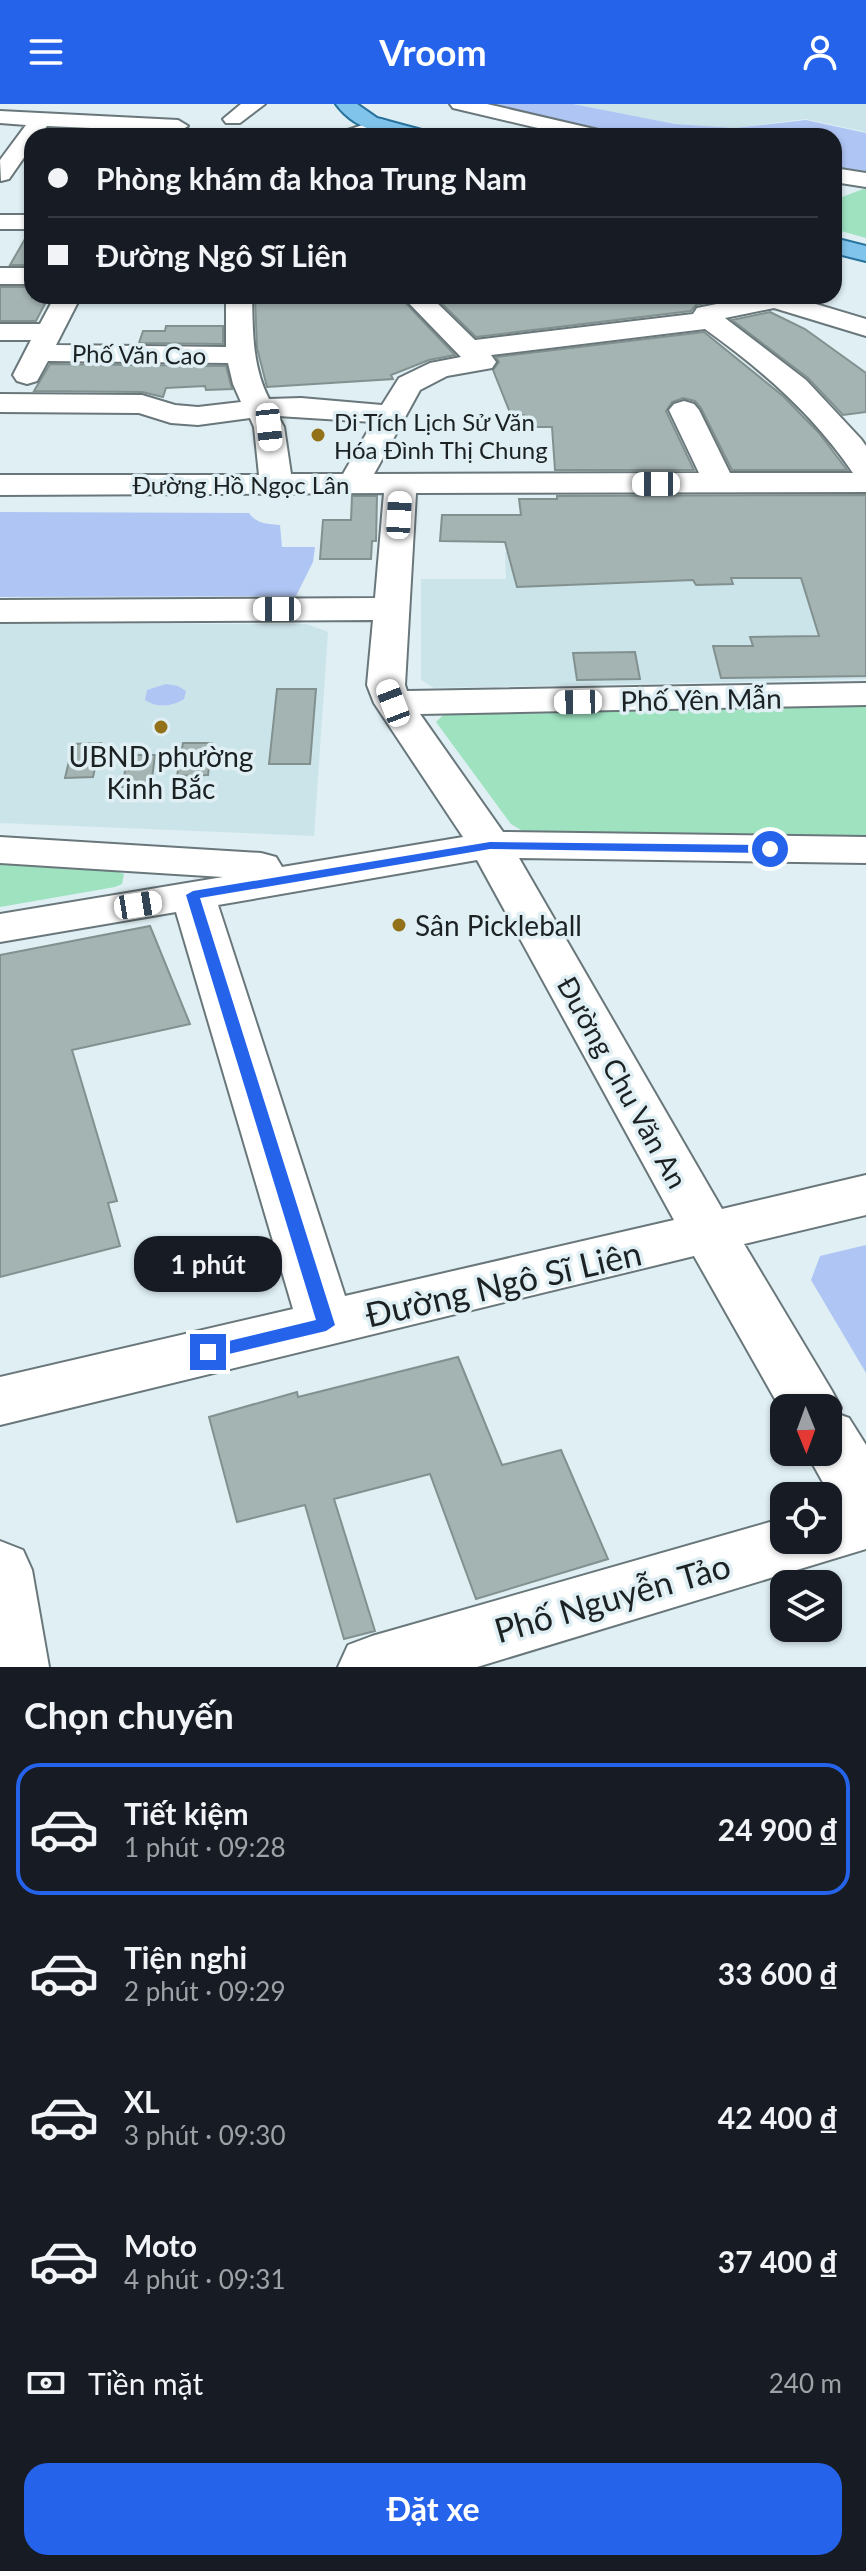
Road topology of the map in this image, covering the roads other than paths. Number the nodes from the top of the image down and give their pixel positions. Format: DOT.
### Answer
graph roads {
  1 [pos="255,104"];
  2 [pos="346,104"];
  3 [pos="460,104"];
  4 [pos="195,111"];
  5 [pos="1,119"];
  6 [pos="41,119"];
  7 [pos="233,119"];
  8 [pos="380,125"];
  9 [pos="34,128"];
  10 [pos="125,128"];
  11 [pos="176,128"];
  12 [pos="372,128"];
  13 [pos="391,128"];
  14 [pos="565,128"];
  15 [pos="24,142"];
  16 [pos="0,174"];
  17 [pos="24,174"];
  18 [pos="842,176"];
  19 [pos="866,180"];
  20 [pos="0,222"];
  21 [pos="24,222"];
  22 [pos="842,247"];
  23 [pos="866,254"];
  24 [pos="0,276"];
  25 [pos="24,276"];
  26 [pos="64,304"];
  27 [pos="239,304"];
  28 [pos="423,304"];
  29 [pos="755,304"];
  30 [pos="788,304"];
  31 [pos="710,320"];
  32 [pos="866,328"];
  33 [pos="0,332"];
  34 [pos="44,342"];
  35 [pos="469,349"];
  36 [pos="240,355"];
  37 [pos="261,408"];
  38 [pos="684,410"];
  39 [pos="4,411"];
  40 [pos="393,415"];
  41 [pos="866,468"];
  42 [pos="866,482"];
  43 [pos="276,484"];
  44 [pos="353,484"];
  45 [pos="401,484"];
  46 [pos="720,484"];
  47 [pos="0,485"];
  48 [pos="394,609"];
  49 [pos="0,611"];
  50 [pos="866,694"];
  51 [pos="393,703"];
  52 [pos="490,845"];
  53 [pos="0,850"];
  54 [pos="866,850"];
  55 [pos="335,871"];
  56 [pos="193,895"];
  57 [pos="0,928"];
  58 [pos="866,1195"];
  59 [pos="710,1234"];
  60 [pos="326,1325"];
  61 [pos="803,1394"];
  62 [pos="0,1401"];
  63 [pos="842,1460"];
  64 [pos="866,1501"];
  65 [pos="866,1522"];
  66 [pos="842,1530"];
  67 [pos="770,1552"];
  68 [pos="0,1570"];
  69 [pos="442,1657"];
  70 [pos="15,1667"];
  71 [pos="372,1667"];
  1 -- 7 [label="street"];
  2 -- 8 [label="main road"];
  3 -- 14 [label="street"];
  4 -- 11 [label="street"];
  5 -- 6 [label="street"];
  6 -- 9 [label="street"];
  6 -- 10 [label="street"];
  8 -- 12 [label="street"];
  8 -- 13 [label="main road"];
  15 -- 16 [label="street"];
  16 -- 17 [label="street"];
  18 -- 19 [label="street"];
  20 -- 21 [label="street"];
  22 -- 23 [label="main road"];
  24 -- 25 [label="street"];
  26 -- 34 [label="street"];
  27 -- 36 [label="street"];
  28 -- 35 [label="street"];
  29 -- 31 [label="street"];
  30 -- 32 [label="street"];
  31 -- 35 [label="street"];
  31 -- 41 [label="street"];
  33 -- 34 [label="street, Phố Văn Cao"];
  34 -- 36 [label="street, Phố Văn Cao"];
  34 -- 39 [label="street"];
  35 -- 40 [label="street"];
  36 -- 37 [label="street"];
  37 -- 39 [label="street"];
  37 -- 40 [label="street"];
  37 -- 43 [label="street"];
  38 -- 46 [label="street"];
  40 -- 44 [label="street"];
  42 -- 46 [label="street, Đường Hồ Ngọc Lân"];
  43 -- 44 [label="street, Đường Hồ Ngọc Lân"];
  43 -- 47 [label="street, Đường Hồ Ngọc Lân"];
  44 -- 45 [label="street, Đường Hồ Ngọc Lân"];
  45 -- 46 [label="street, Đường Hồ Ngọc Lân"];
  45 -- 48 [label="street, Đường Chu Văn An"];
  48 -- 49 [label="street"];
  48 -- 51 [label="street, Đường Chu Văn An"];
  50 -- 51 [label="street, Phố Yên Mẫn"];
  51 -- 52 [label="street, Đường Chu Văn An"];
  52 -- 54 [label="street"];
  52 -- 55 [label="street"];
  52 -- 59 [label="street, Đường Chu Văn An"];
  53 -- 55 [label="street"];
  55 -- 56 [label="street"];
  56 -- 57 [label="street"];
  56 -- 60 [label="street"];
  58 -- 59 [label="street, Đường Ngô Sĩ Liên"];
  59 -- 60 [label="street, Đường Ngô Sĩ Liên"];
  59 -- 61 [label="street, Đường Chu Văn An"];
  60 -- 62 [label="street, Đường Ngô Sĩ Liên"];
  63 -- 64 [label="street"];
  65 -- 66 [label="street"];
  67 -- 69 [label="street, Phố Nguyễn Tảo"];
  68 -- 70 [label="street"];
  69 -- 71 [label="street, Phố Nguyễn Tảo"];
}
